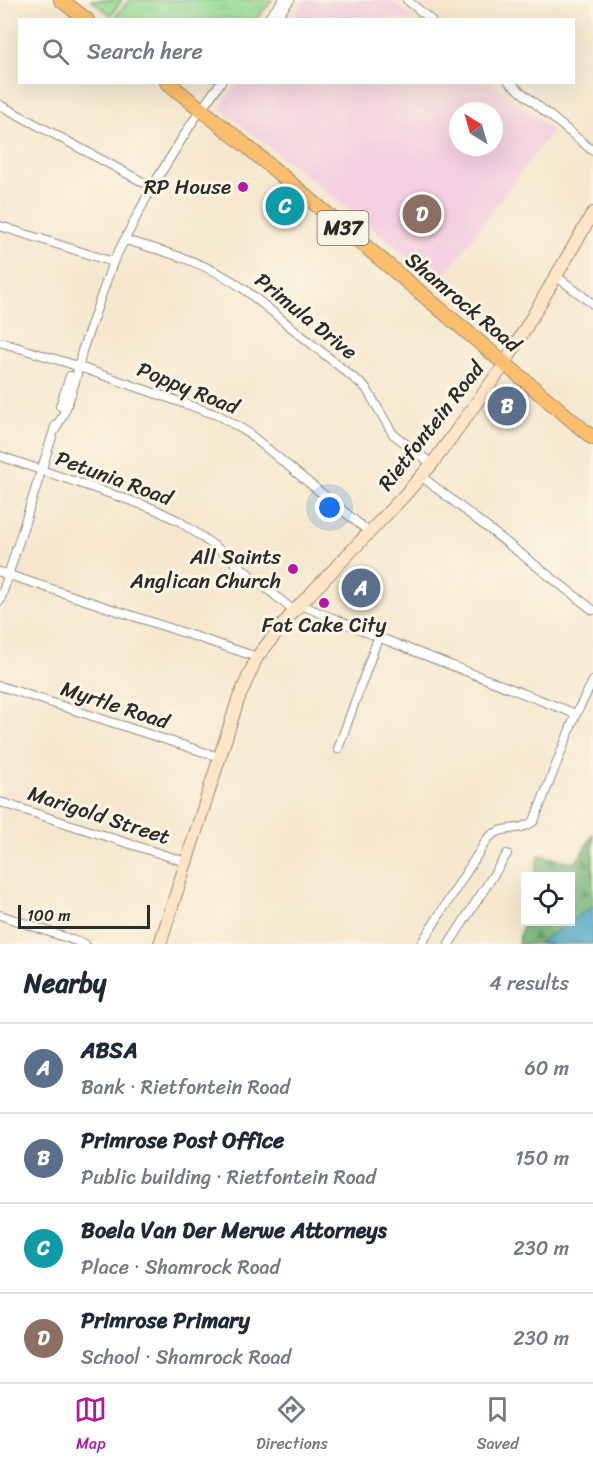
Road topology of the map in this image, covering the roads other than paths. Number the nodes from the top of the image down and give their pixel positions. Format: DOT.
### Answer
graph roads {
  1 [pos="62,0"];
  2 [pos="283,0"];
  3 [pos="290,0"];
  4 [pos="407,0"];
  5 [pos="84,18"];
  6 [pos="269,18"];
  7 [pos="276,18"];
  8 [pos="429,18"];
  9 [pos="170,84"];
  10 [pos="220,84"];
  11 [pos="511,84"];
  12 [pos="0,105"];
  13 [pos="201,109"];
  14 [pos="593,151"];
  15 [pos="152,187"];
  16 [pos="593,213"];
  17 [pos="0,226"];
  18 [pos="125,240"];
  19 [pos="113,262"];
  20 [pos="556,276"];
  21 [pos="593,304"];
  22 [pos="0,342"];
  23 [pos="504,365"];
  24 [pos="77,366"];
  25 [pos="593,438"];
  26 [pos="0,456"];
  27 [pos="432,464"];
  28 [pos="42,470"];
  29 [pos="421,476"];
  30 [pos="369,532"];
  31 [pos="4,574"];
  32 [pos="0,601"];
  33 [pos="297,608"];
  34 [pos="593,610"];
  35 [pos="378,638"];
  36 [pos="257,657"];
  37 [pos="593,681"];
  38 [pos="0,686"];
  39 [pos="576,714"];
  40 [pos="338,749"];
  41 [pos="219,758"];
  42 [pos="0,802"];
  43 [pos="507,854"];
  44 [pos="186,862"];
  45 [pos="0,915"];
  46 [pos="85,944"];
  47 [pos="160,944"];
  48 [pos="421,944"];
  49 [pos="449,944"];
  1 -- 5 [label="main road"];
  2 -- 6 [label="street"];
  3 -- 7 [label="street"];
  4 -- 8 [label="street"];
  9 -- 13 [label="main road, Shamrock Road / M37"];
  10 -- 13 [label="street"];
  11 -- 14 [label="street"];
  12 -- 15 [label="street"];
  13 -- 15 [label="street"];
  13 -- 23 [label="main road, Shamrock Road / M37"];
  15 -- 18 [label="street"];
  16 -- 20 [label="street, Rietfontein Road"];
  17 -- 19 [label="street"];
  18 -- 19 [label="street"];
  18 -- 27 [label="street, Primula Drive"];
  19 -- 24 [label="street"];
  20 -- 21 [label="street"];
  20 -- 23 [label="street, Rietfontein Road"];
  22 -- 24 [label="street, Poppy Road"];
  23 -- 25 [label="main road, Shamrock Road / M37"];
  23 -- 27 [label="street, Rietfontein Road"];
  24 -- 28 [label="street"];
  24 -- 30 [label="street, Poppy Road"];
  26 -- 28 [label="street, Petunia Road"];
  27 -- 29 [label="street, Rietfontein Road"];
  28 -- 31 [label="street"];
  28 -- 33 [label="street, Petunia Road"];
  29 -- 30 [label="street, Rietfontein Road"];
  29 -- 34 [label="street"];
  30 -- 33 [label="street, Rietfontein Road"];
  31 -- 32 [label="street"];
  31 -- 36 [label="street"];
  33 -- 35 [label="street, Petunia Road"];
  33 -- 36 [label="street, Rietfontein Road"];
  35 -- 39 [label="street, Petunia Road"];
  35 -- 40 [label="street"];
  36 -- 41 [label="street, Rietfontein Road"];
  37 -- 39 [label="street"];
  38 -- 41 [label="street, Myrtle Road"];
  39 -- 48 [label="street"];
  41 -- 44 [label="street, Rietfontein Road"];
  42 -- 44 [label="street, Marigold Street"];
  43 -- 49 [label="street"];
  44 -- 47 [label="street, Rietfontein Road"];
  45 -- 46 [label="street"];
}
